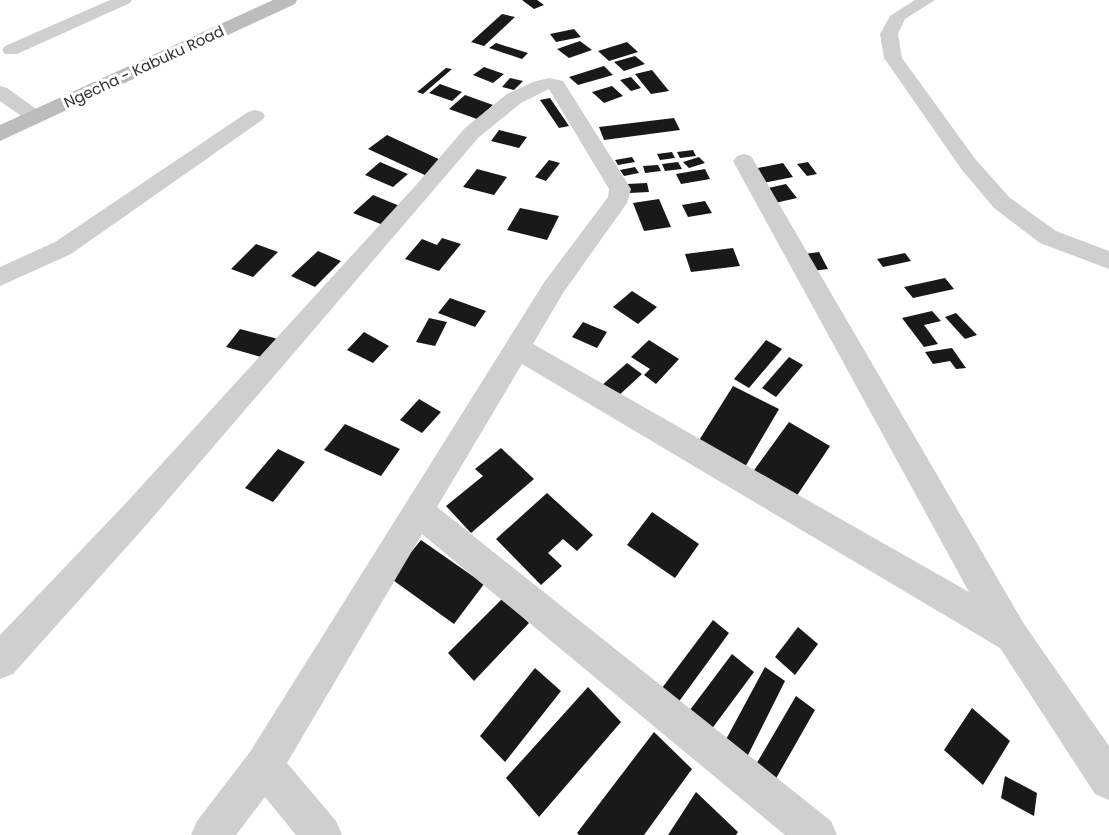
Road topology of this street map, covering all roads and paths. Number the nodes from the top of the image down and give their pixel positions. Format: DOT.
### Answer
graph roads {
  1 [pos="124,0"];
  2 [pos="288,0"];
  3 [pos="927,0"];
  4 [pos="11,50"];
  5 [pos="0,92"];
  6 [pos="255,116"];
  7 [pos="35,117"];
  8 [pos="0,134"];
  9 [pos="744,161"];
  10 [pos="1109,260"];
  11 [pos="0,277"];
  12 [pos="517,348"];
  13 [pos="418,511"];
  14 [pos="1012,636"];
  15 [pos="0,661"];
  16 [pos="264,766"];
  17 [pos="1109,780"];
  18 [pos="211,835"];
  19 [pos="322,835"];
  20 [pos="817,835"];
  1 -- 4 [label="street"];
  2 -- 7 [label="street, Ngecha - Kabuku Road"];
  3 -- 10 [label="street"];
  5 -- 7 [label="street"];
  6 -- 11 [label="street"];
  7 -- 8 [label="street, Ngecha - Kabuku Road"];
  9 -- 14 [label="street"];
  12 -- 13 [label="street"];
  12 -- 14 [label="street"];
  12 -- 15 [label="street"];
  13 -- 16 [label="street"];
  13 -- 20 [label="street"];
  14 -- 17 [label="street"];
  16 -- 18 [label="street"];
  16 -- 19 [label="street"];
}
